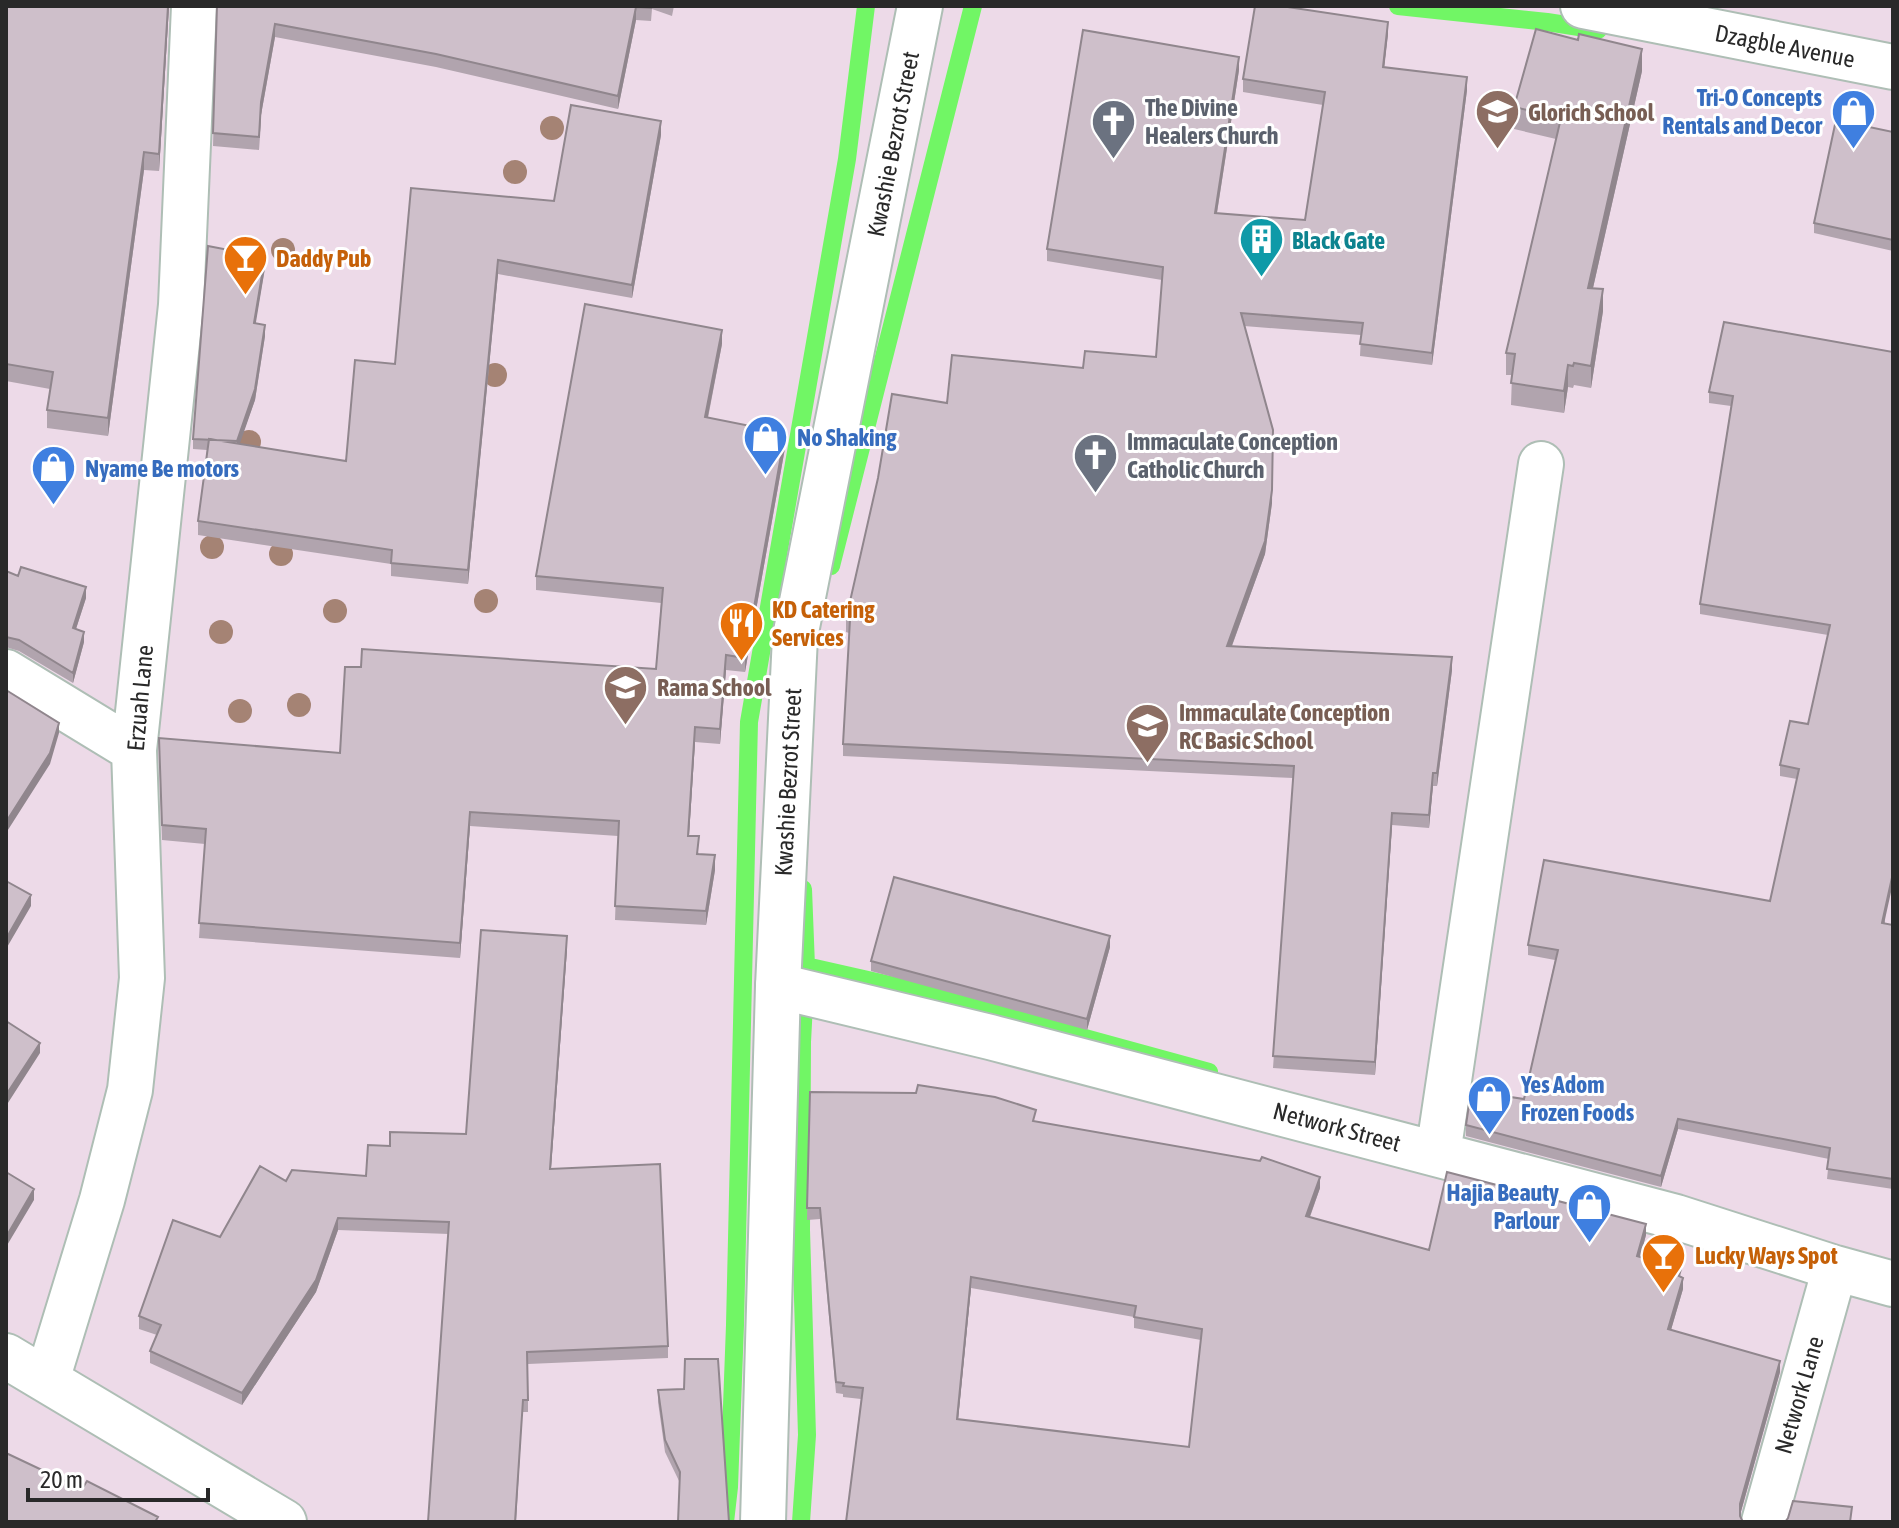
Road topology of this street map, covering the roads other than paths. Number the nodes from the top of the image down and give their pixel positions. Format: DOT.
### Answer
graph roads {
  1 [pos="194,6"];
  2 [pos="920,6"];
  3 [pos="1583,6"];
  4 [pos="1893,67"];
  5 [pos="1541,464"];
  6 [pos="6,672"];
  7 [pos="134,750"];
  8 [pos="778,986"];
  9 [pos="1438,1154"];
  10 [pos="1835,1268"];
  11 [pos="1893,1284"];
  12 [pos="6,1356"];
  13 [pos="47,1380"];
  14 [pos="284,1522"];
  15 [pos="763,1522"];
  16 [pos="1764,1522"];
  1 -- 7 [label="street, Erzuah Lane"];
  2 -- 8 [label="street, Kwashie Bezrot Street"];
  3 -- 4 [label="street, Dzagble Avenue"];
  5 -- 9 [label="street"];
  6 -- 7 [label="street"];
  7 -- 13 [label="street, Erzuah Lane"];
  8 -- 9 [label="street, Network Street"];
  8 -- 15 [label="street, Kwashie Bezrot Street"];
  9 -- 10 [label="street, Network Street"];
  10 -- 11 [label="street, Network Street"];
  10 -- 16 [label="street, Network Lane"];
  12 -- 13 [label="street"];
  13 -- 14 [label="street"];
}
